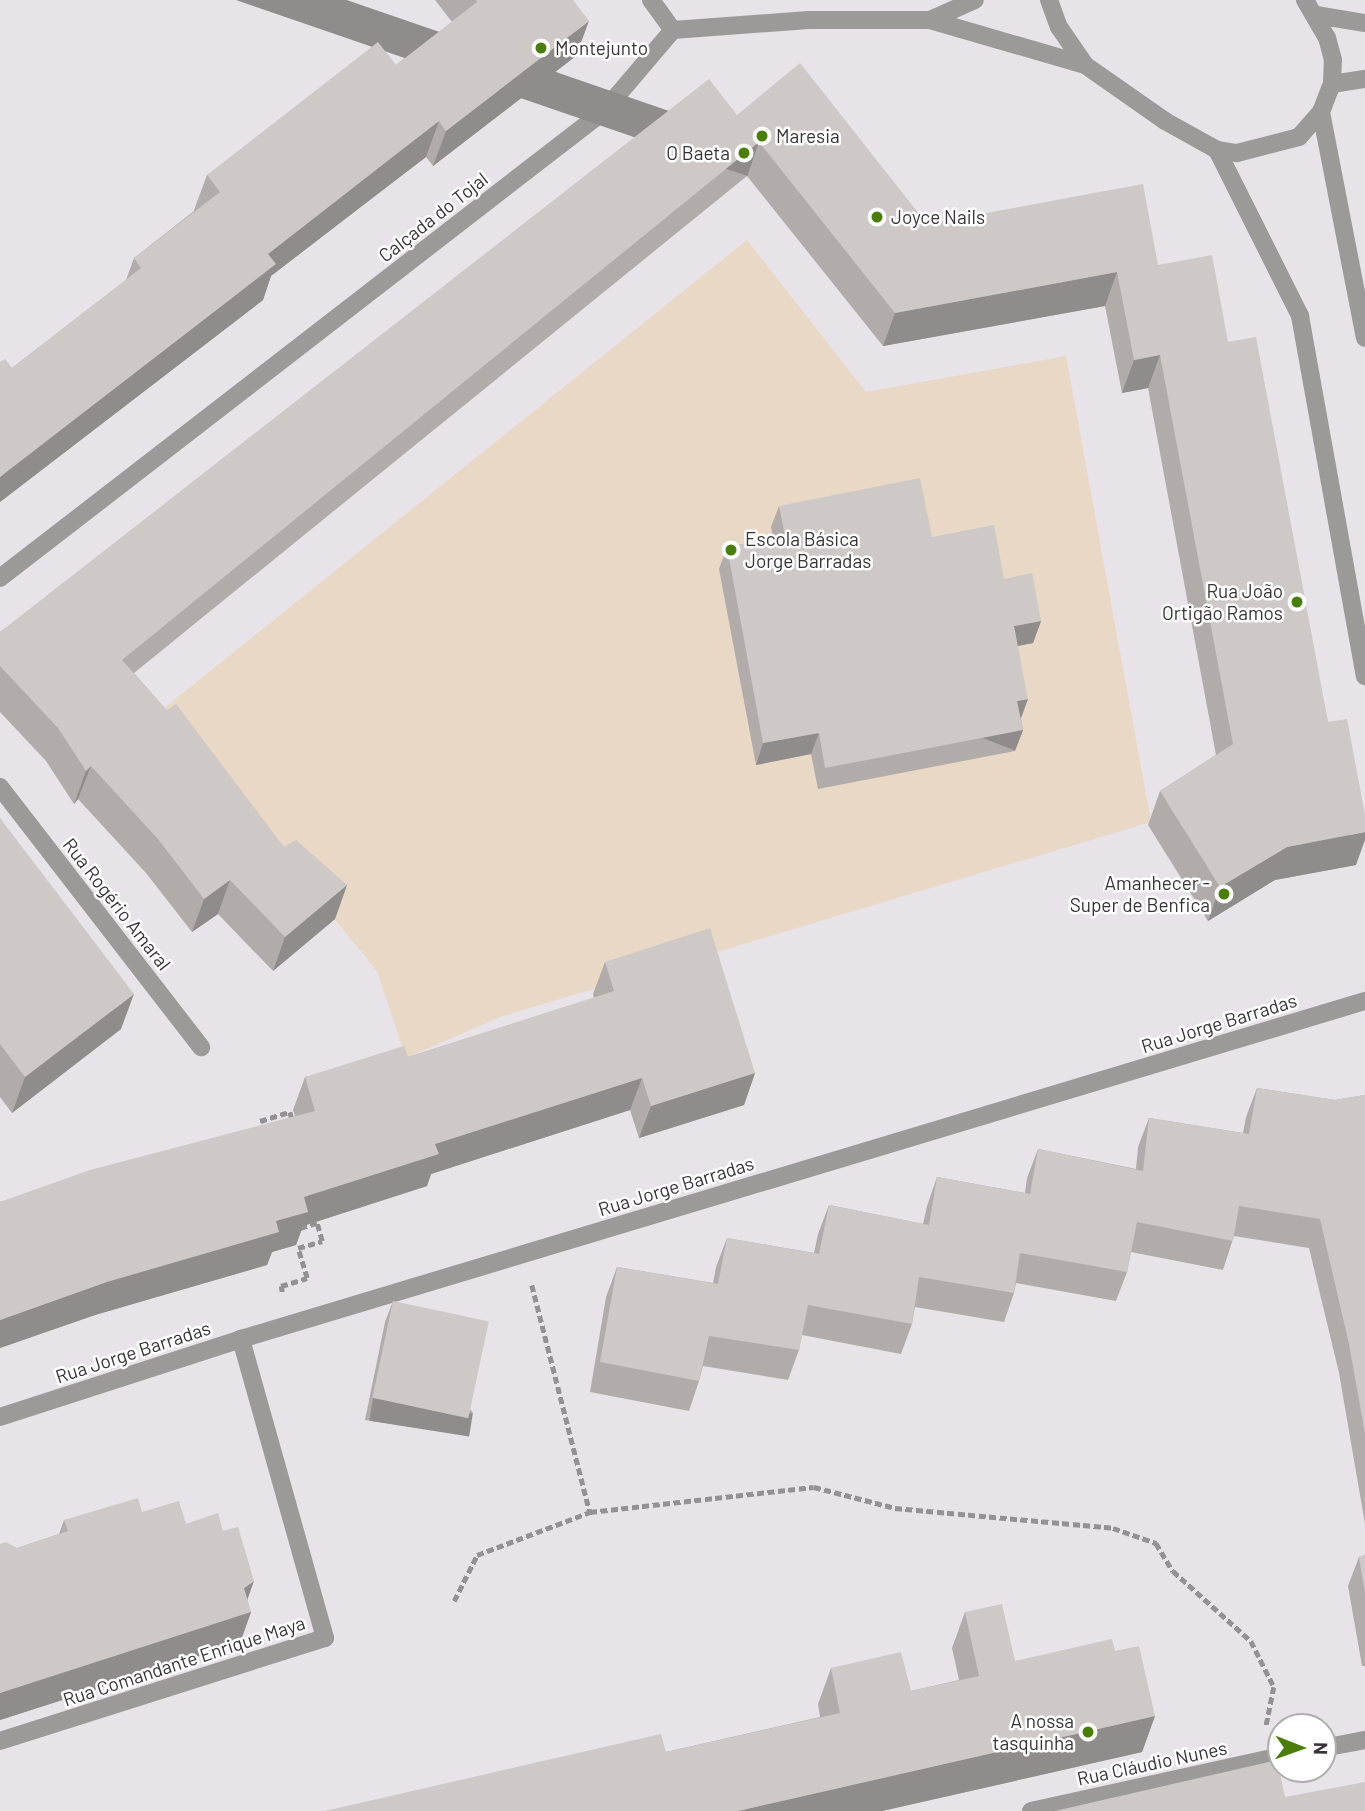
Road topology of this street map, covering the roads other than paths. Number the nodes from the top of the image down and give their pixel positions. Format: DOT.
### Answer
graph roads {
  1 [pos="651,0"];
  2 [pos="975,0"];
  3 [pos="1049,0"];
  4 [pos="1311,8"];
  5 [pos="930,20"];
  6 [pos="1365,23"];
  7 [pos="673,30"];
  8 [pos="1085,65"];
  9 [pos="1365,79"];
  10 [pos="1332,84"];
  11 [pos="1321,111"];
  12 [pos="1217,150"];
  13 [pos="1365,338"];
  14 [pos="0,578"];
  15 [pos="1365,676"];
  16 [pos="0,787"];
  17 [pos="1365,1001"];
  18 [pos="201,1047"];
  19 [pos="241,1339"];
  20 [pos="0,1417"];
  21 [pos="1365,1740"];
  22 [pos="0,1741"];
  23 [pos="1337,1745"];
  24 [pos="1267,1759"];
  25 [pos="1031,1811"];
  1 -- 7 [label="street"];
  2 -- 5 [label="street"];
  3 -- 8 [label="street"];
  4 -- 6 [label="street"];
  4 -- 10 [label="street"];
  5 -- 7 [label="street"];
  5 -- 8 [label="street"];
  7 -- 14 [label="street, Calçada do Tojal"];
  8 -- 12 [label="street"];
  9 -- 10 [label="street"];
  10 -- 11 [label="street"];
  11 -- 12 [label="street"];
  11 -- 13 [label="street"];
  12 -- 15 [label="street"];
  16 -- 18 [label="street, Rua Rogério Amaral"];
  17 -- 19 [label="street, Rua Jorge Barradas"];
  19 -- 20 [label="street, Rua Jorge Barradas"];
  19 -- 22 [label="street, Rua Comandante Enrique Maya"];
  21 -- 23 [label="street"];
  24 -- 25 [label="street, Rua Cláudio Nunes"];
}
